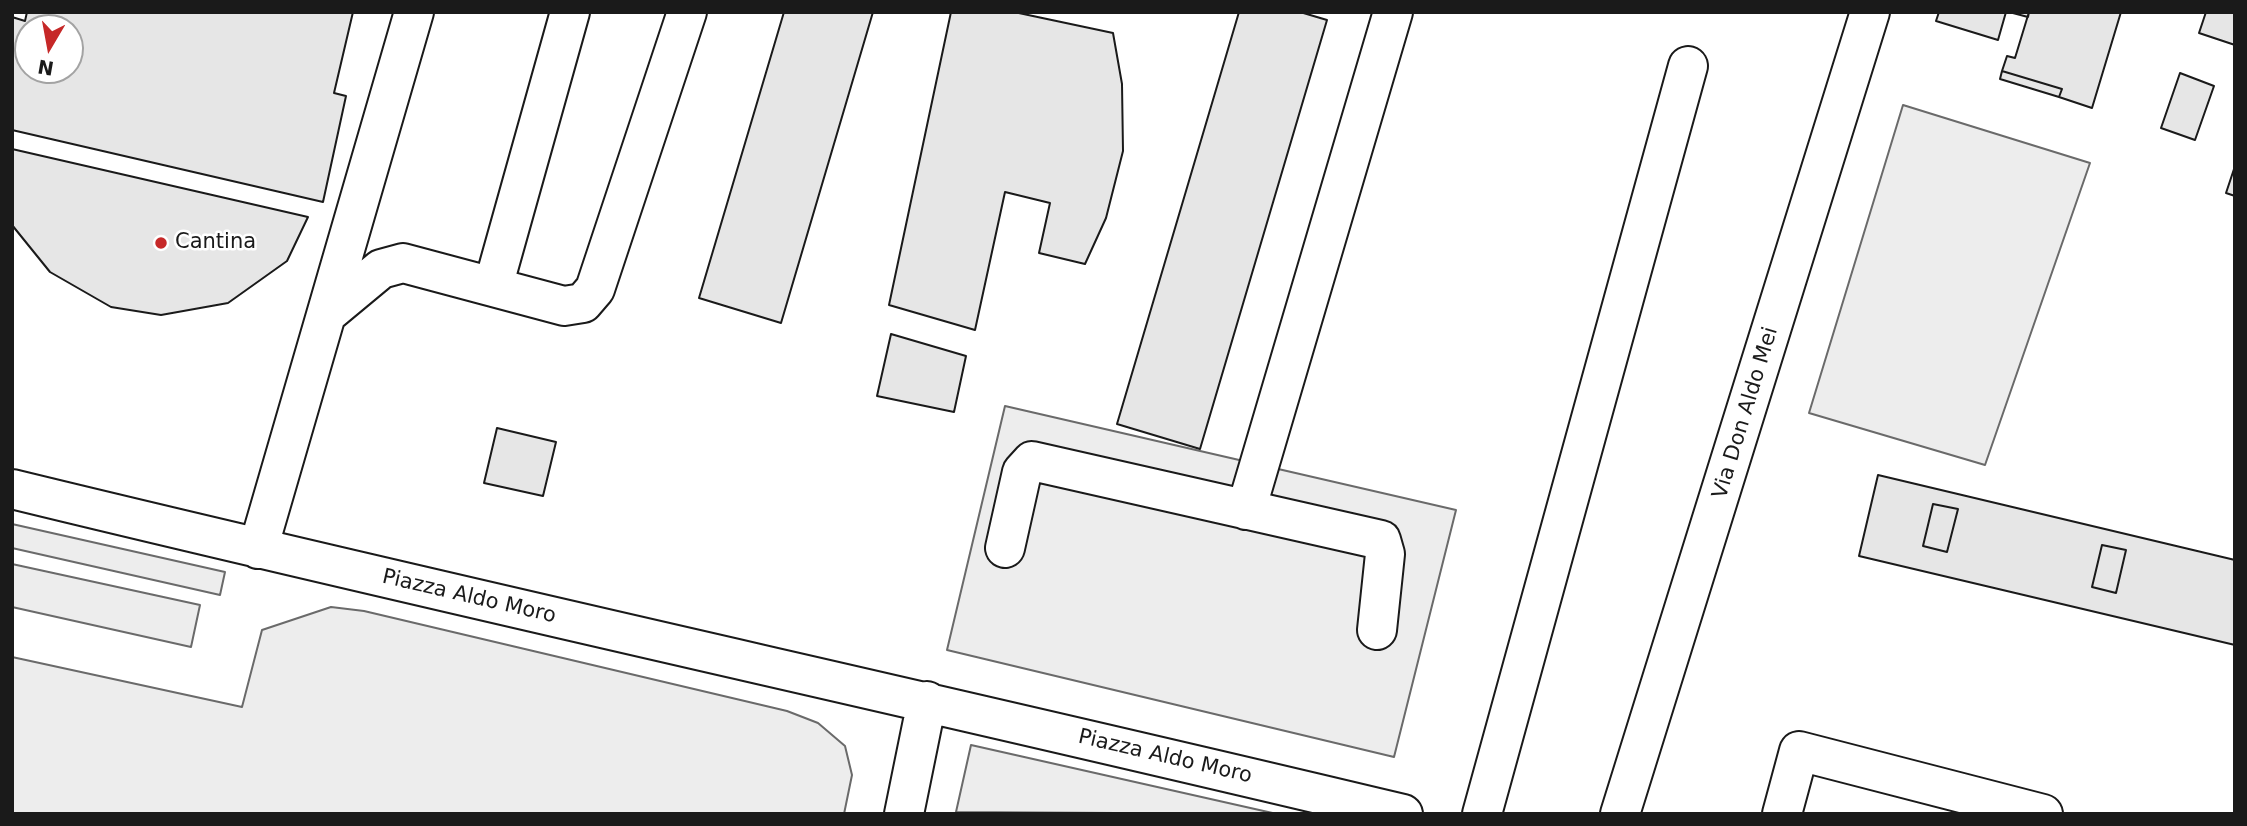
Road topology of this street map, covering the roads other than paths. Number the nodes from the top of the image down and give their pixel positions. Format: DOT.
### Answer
graph roads {
  1 [pos="414,12"];
  2 [pos="569,12"];
  3 [pos="687,12"];
  4 [pos="1393,12"];
  5 [pos="1870,12"];
  6 [pos="1688,66"];
  7 [pos="493,287"];
  8 [pos="328,313"];
  9 [pos="12,489"];
  10 [pos="1246,509"];
  11 [pos="1005,548"];
  12 [pos="258,549"];
  13 [pos="1377,630"];
  14 [pos="927,701"];
  15 [pos="904,814"];
  16 [pos="1402,814"];
  17 [pos="1482,814"];
  18 [pos="1620,814"];
  19 [pos="1782,814"];
  20 [pos="2043,814"];
  1 -- 8 [label="street"];
  2 -- 7 [label="street"];
  3 -- 7 [label="street"];
  4 -- 10 [label="street"];
  5 -- 18 [label="street, Via Don Aldo Mei"];
  6 -- 17 [label="street"];
  7 -- 8 [label="street"];
  8 -- 12 [label="street"];
  9 -- 12 [label="street, Piazza Aldo Moro"];
  10 -- 11 [label="street"];
  10 -- 13 [label="street"];
  12 -- 14 [label="street, Piazza Aldo Moro"];
  14 -- 15 [label="street"];
  14 -- 16 [label="street, Piazza Aldo Moro"];
  19 -- 20 [label="street"];
}
